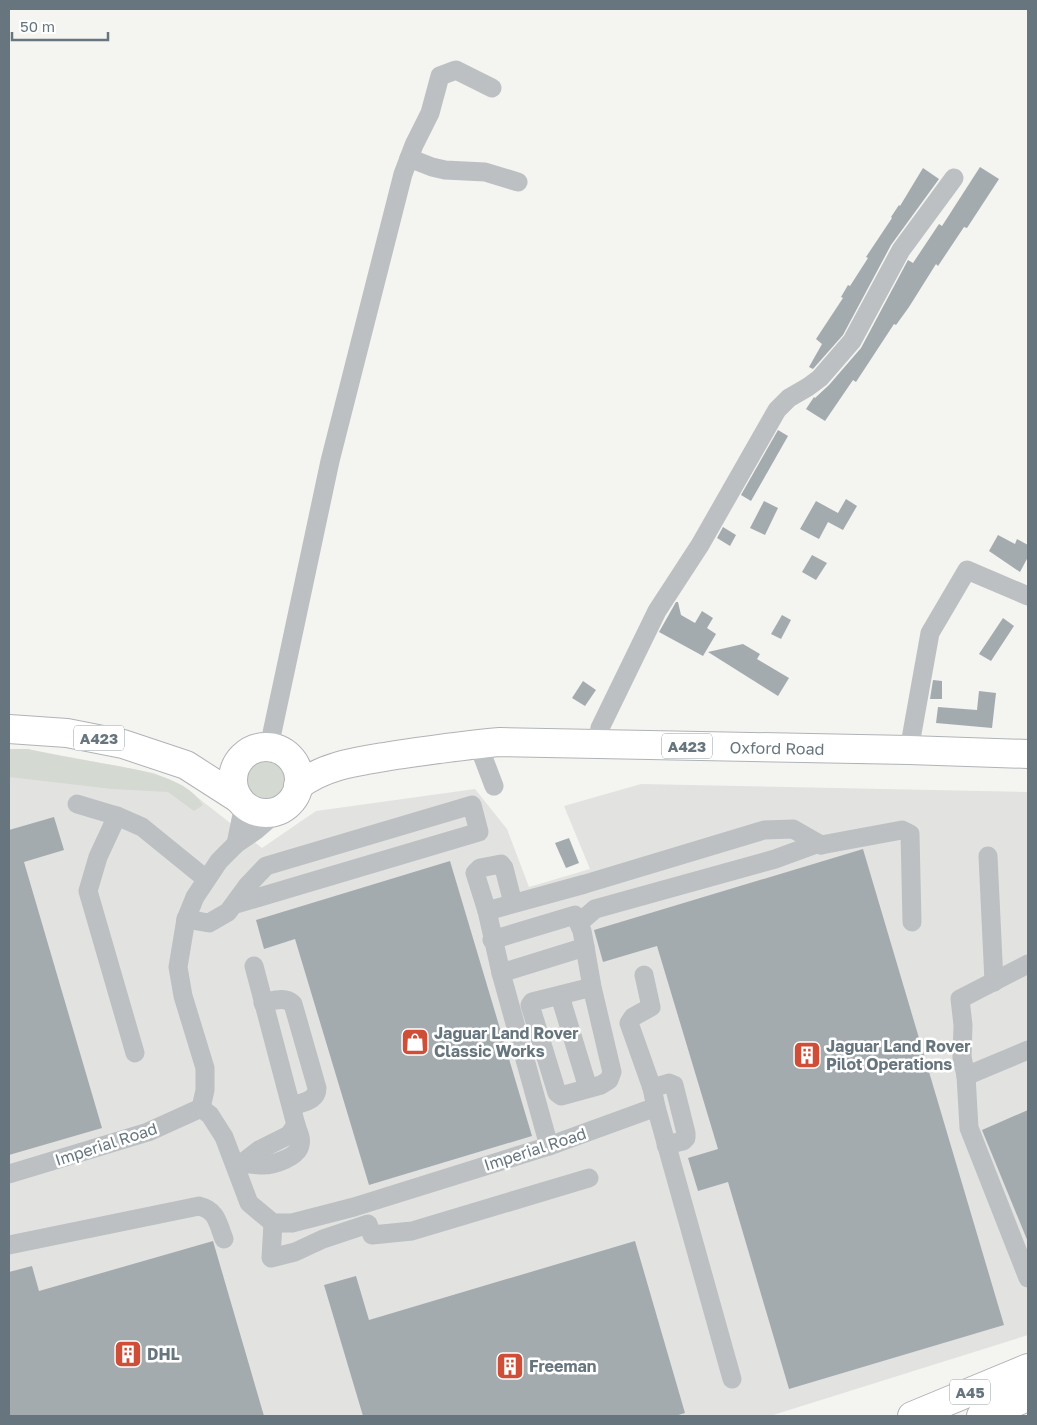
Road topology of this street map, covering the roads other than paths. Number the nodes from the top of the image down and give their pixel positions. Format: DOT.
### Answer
graph roads {
  1 [pos="492,88"];
  2 [pos="409,158"];
  3 [pos="954,178"];
  4 [pos="518,182"];
  5 [pos="1028,596"];
  6 [pos="9,729"];
  7 [pos="478,744"];
  8 [pos="598,744"];
  9 [pos="909,750"];
  10 [pos="266,752"];
  11 [pos="1028,754"];
  12 [pos="347,763"];
  13 [pos="186,765"];
  14 [pos="298,786"];
  15 [pos="494,786"];
  16 [pos="241,802"];
  17 [pos="77,804"];
  18 [pos="278,810"];
  19 [pos="117,816"];
  20 [pos="236,844"];
  21 [pos="821,845"];
  22 [pos="988,856"];
  23 [pos="659,861"];
  24 [pos="206,880"];
  25 [pos="585,884"];
  26 [pos="669,889"];
  27 [pos="513,903"];
  28 [pos="233,906"];
  29 [pos="595,909"];
  30 [pos="487,911"];
  31 [pos="186,919"];
  32 [pos="912,922"];
  33 [pos="580,923"];
  34 [pos="492,940"];
  35 [pos="585,947"];
  36 [pos="1028,964"];
  37 [pos="254,966"];
  38 [pos="501,973"];
  39 [pos="644,976"];
  40 [pos="994,982"];
  41 [pos="592,987"];
  42 [pos="560,996"];
  43 [pos="263,1003"];
  44 [pos="1028,1050"];
  45 [pos="135,1053"];
  46 [pos="966,1076"];
  47 [pos="588,1088"];
  48 [pos="652,1088"];
  49 [pos="292,1106"];
  50 [pos="656,1107"];
  51 [pos="201,1108"];
  52 [pos="666,1145"];
  53 [pos="549,1146"];
  54 [pos="240,1165"];
  55 [pos="9,1174"];
  56 [pos="589,1178"];
  57 [pos="273,1223"];
  58 [pos="224,1239"];
  59 [pos="9,1245"];
  60 [pos="1028,1278"];
  61 [pos="1028,1368"];
  62 [pos="732,1379"];
  63 [pos="1028,1397"];
  64 [pos="912,1416"];
  65 [pos="981,1416"];
  1 -- 2 [label="street"];
  2 -- 4 [label="street"];
  2 -- 10 [label="street"];
  3 -- 8 [label="street"];
  5 -- 9 [label="street"];
  6 -- 13 [label="highway, Oxford Road / A423"];
  7 -- 8 [label="highway, Oxford Road / A423"];
  7 -- 12 [label="highway, Oxford Road / A423"];
  7 -- 15 [label="street"];
  8 -- 9 [label="highway, Oxford Road / A423"];
  9 -- 11 [label="highway, Oxford Road / A423"];
  10 -- 12 [label="highway, Oxford Road / A423"];
  10 -- 13 [label="highway, Oxford Road / A423"];
  10 -- 14 [label="highway"];
  10 -- 16 [label="highway"];
  12 -- 14 [label="highway, Oxford Road / A423"];
  13 -- 16 [label="highway, Oxford Road / A423"];
  14 -- 18 [label="highway"];
  16 -- 18 [label="highway"];
  16 -- 20 [label="street"];
  17 -- 19 [label="street"];
  18 -- 20 [label="street"];
  19 -- 24 [label="street"];
  19 -- 45 [label="street"];
  20 -- 24 [label="street"];
  21 -- 23 [label="street"];
  21 -- 26 [label="street"];
  21 -- 32 [label="street"];
  22 -- 40 [label="street"];
  23 -- 25 [label="street"];
  23 -- 26 [label="street"];
  24 -- 31 [label="street"];
  25 -- 27 [label="street"];
  25 -- 29 [label="street"];
  26 -- 29 [label="street"];
  27 -- 30 [label="street"];
  27 -- 30 [label="street"];
  28 -- 28 [label="street"];
  28 -- 31 [label="street"];
  29 -- 33 [label="street"];
  30 -- 34 [label="street"];
  31 -- 51 [label="street"];
  33 -- 34 [label="street"];
  33 -- 35 [label="street"];
  34 -- 38 [label="street"];
  35 -- 38 [label="street"];
  35 -- 41 [label="street"];
  36 -- 40 [label="street"];
  37 -- 43 [label="street"];
  38 -- 53 [label="street"];
  39 -- 48 [label="street"];
  40 -- 46 [label="street"];
  41 -- 42 [label="street"];
  41 -- 47 [label="street"];
  42 -- 47 [label="street"];
  42 -- 47 [label="street"];
  43 -- 49 [label="street"];
  43 -- 49 [label="street"];
  44 -- 46 [label="street"];
  46 -- 60 [label="street"];
  48 -- 50 [label="street"];
  48 -- 52 [label="street"];
  49 -- 54 [label="street"];
  50 -- 52 [label="street"];
  50 -- 53 [label="street, Imperial Road"];
  51 -- 54 [label="street"];
  51 -- 55 [label="street, Imperial Road"];
  52 -- 62 [label="street"];
  53 -- 57 [label="street, Imperial Road"];
  54 -- 57 [label="street"];
  56 -- 57 [label="street"];
  58 -- 59 [label="street"];
  61 -- 64 [label="highway, A45"];
  63 -- 65 [label="highway, A45"];
}
